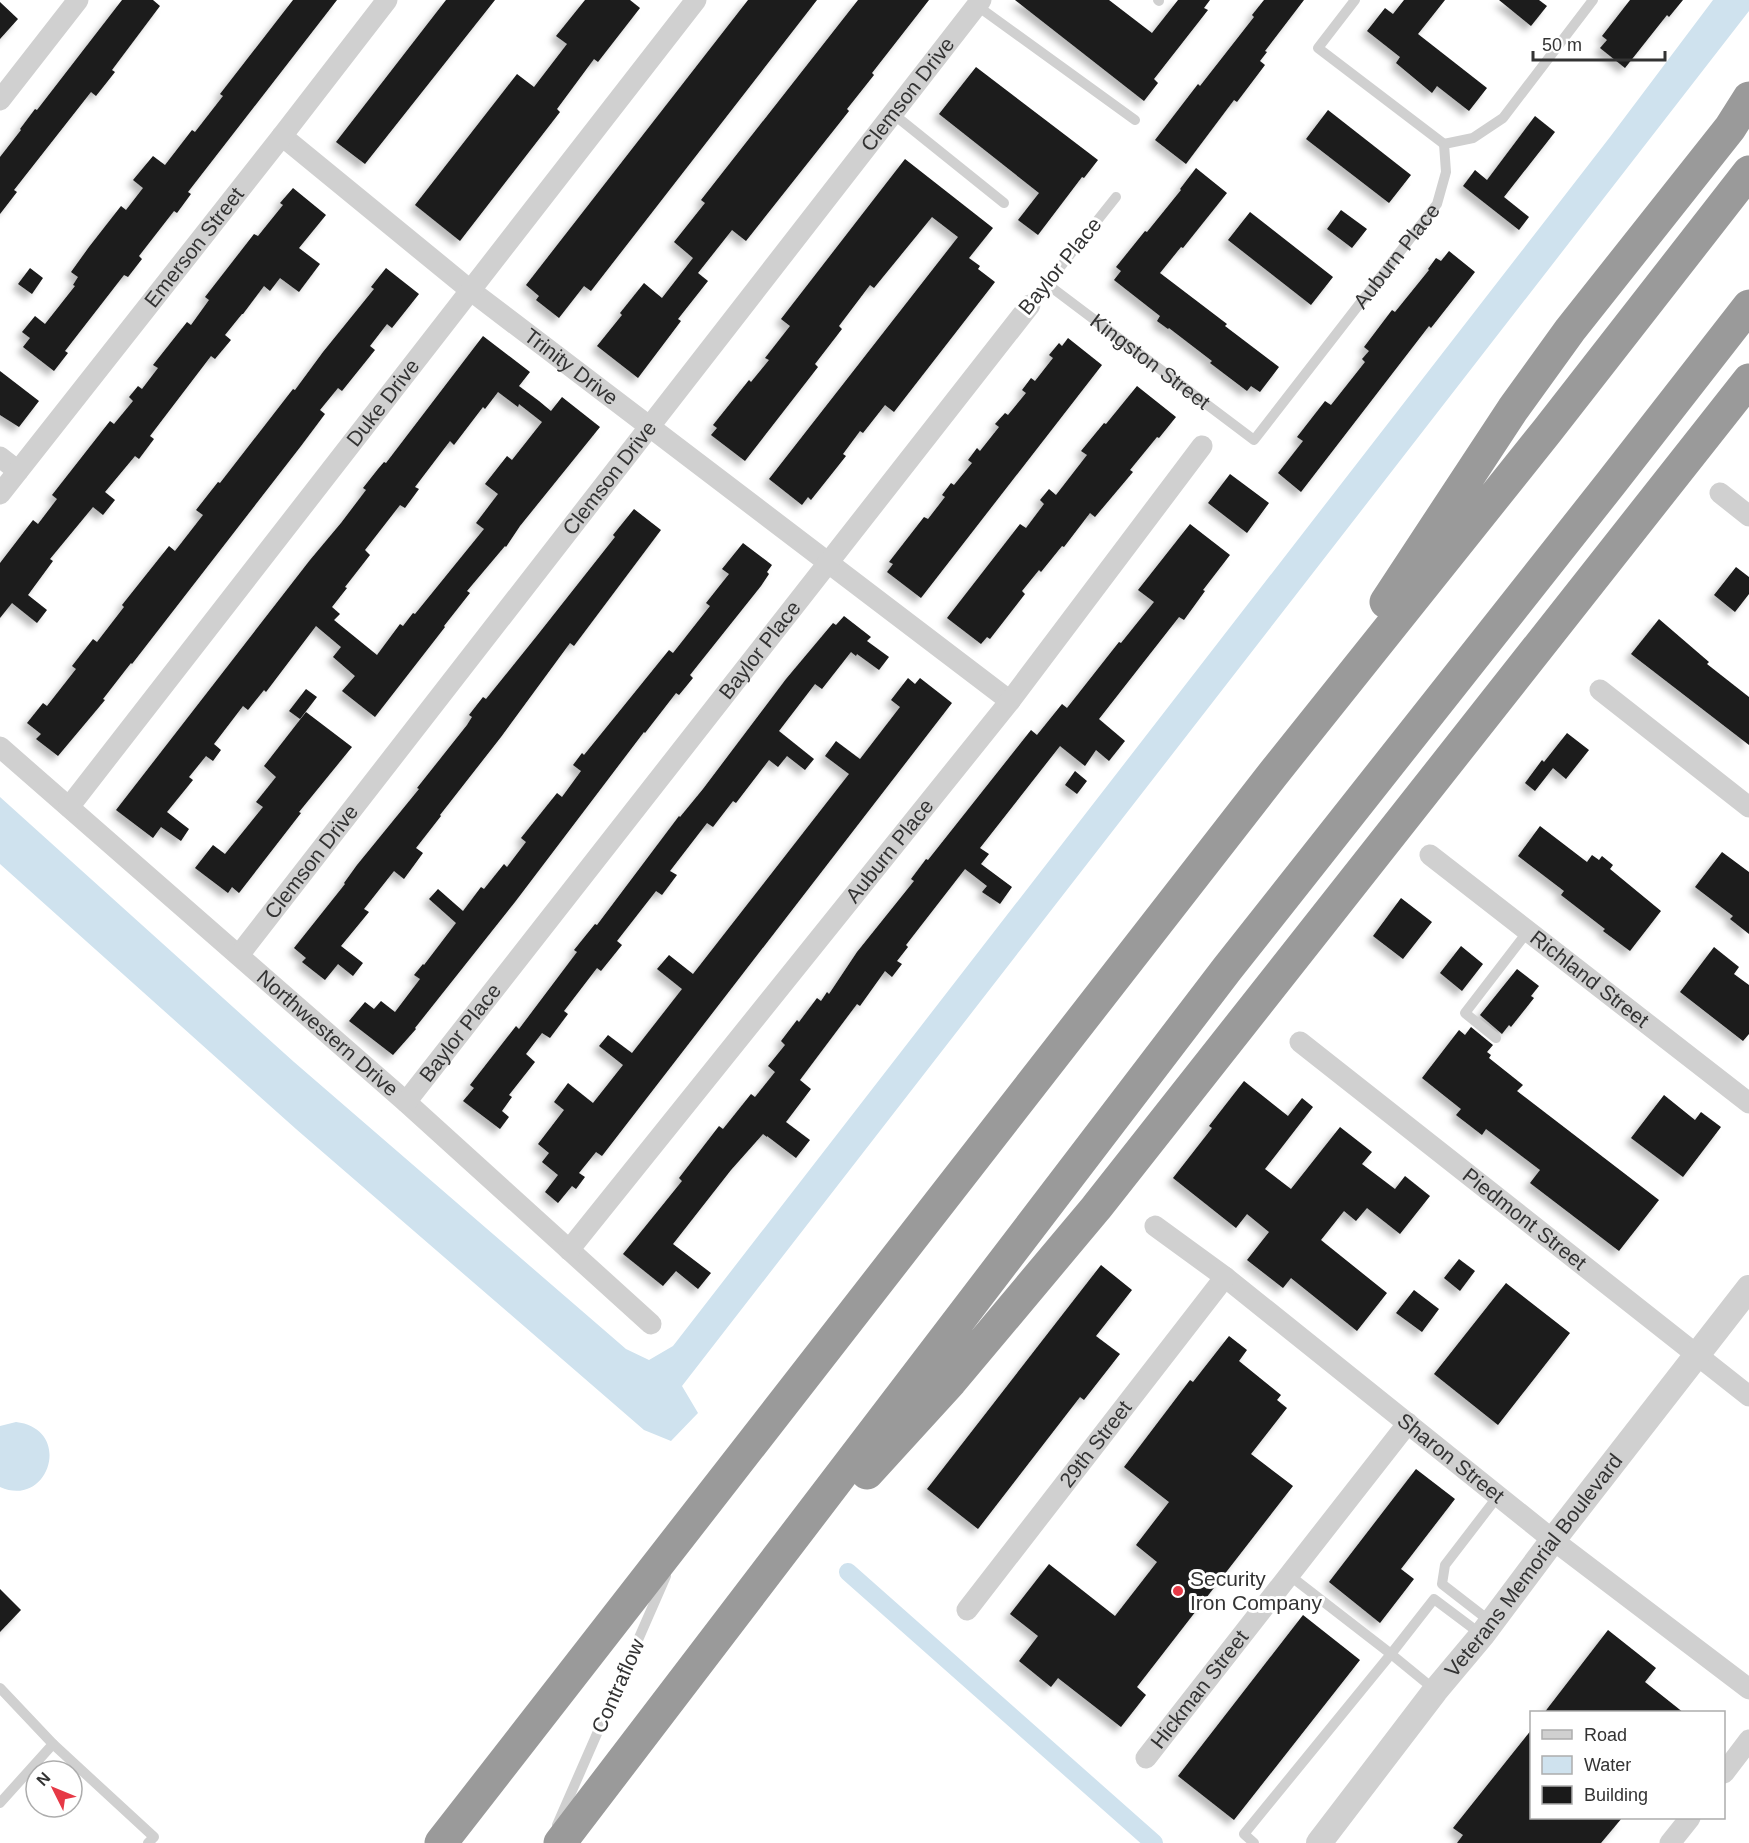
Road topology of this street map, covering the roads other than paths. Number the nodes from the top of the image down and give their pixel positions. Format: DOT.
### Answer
graph roads {
  1 [pos="78,0"];
  2 [pos="387,0"];
  3 [pos="696,0"];
  4 [pos="1355,0"];
  5 [pos="1593,0"];
  6 [pos="979,3"];
  7 [pos="1749,98"];
  8 [pos="0,100"];
  9 [pos="892,113"];
  10 [pos="1135,120"];
  11 [pos="282,136"];
  12 [pos="1444,144"];
  13 [pos="1749,172"];
  14 [pos="1116,196"];
  15 [pos="1004,203"];
  16 [pos="1047,284"];
  17 [pos="470,290"];
  18 [pos="1030,305"];
  19 [pos="1749,306"];
  20 [pos="1749,380"];
  21 [pos="648,426"];
  22 [pos="1254,440"];
  23 [pos="1202,446"];
  24 [pos="0,457"];
  25 [pos="18,471"];
  26 [pos="1720,493"];
  27 [pos="0,494"];
  28 [pos="1749,516"];
  29 [pos="828,561"];
  30 [pos="1600,690"];
  31 [pos="1010,701"];
  32 [pos="0,747"];
  33 [pos="1273,774"];
  34 [pos="69,807"];
  35 [pos="1749,807"];
  36 [pos="1430,855"];
  37 [pos="1528,931"];
  38 [pos="239,955"];
  39 [pos="1496,1038"];
  40 [pos="1300,1042"];
  41 [pos="406,1102"];
  42 [pos="1749,1103"];
  43 [pos="1155,1226"];
  44 [pos="569,1250"];
  45 [pos="1225,1277"];
  46 [pos="1749,1288"];
  47 [pos="651,1324"];
  48 [pos="1697,1356"];
  49 [pos="1749,1396"];
  50 [pos="1408,1423"];
  51 [pos="1498,1496"];
  52 [pos="686,1528"];
  53 [pos="1553,1540"];
  54 [pos="1289,1575"];
  55 [pos="967,1610"];
  56 [pos="730,1622"];
  57 [pos="1486,1629"];
  58 [pos="1391,1654"];
  59 [pos="0,1688"];
  60 [pos="1749,1689"];
  61 [pos="1435,1690"];
  62 [pos="1749,1740"];
  63 [pos="53,1744"];
  64 [pos="1146,1758"];
  65 [pos="1725,1772"];
  66 [pos="0,1803"];
  67 [pos="1689,1819"];
  68 [pos="148,1843"];
  69 [pos="441,1843"];
  70 [pos="549,1843"];
  71 [pos="560,1843"];
  72 [pos="1254,1843"];
  73 [pos="1319,1843"];
  74 [pos="1670,1843"];
  1 -- 8 [label="street"];
  2 -- 11 [label="street, Emerson Street"];
  3 -- 17 [label="street, Duke Drive"];
  4 -- 12 [label="lane"];
  5 -- 12 [label="lane"];
  6 -- 9 [label="street, Clemson Drive"];
  6 -- 10 [label="lane"];
  7 -- 33 [label="highway"];
  9 -- 15 [label="lane"];
  9 -- 21 [label="street, Clemson Drive"];
  11 -- 17 [label="street, Trinity Drive"];
  11 -- 25 [label="street, Emerson Street"];
  12 -- 22 [label="lane, Auburn Place"];
  13 -- 33 [label="highway"];
  14 -- 16 [label="lane, Baylor Place"];
  16 -- 18 [label="lane, Baylor Place"];
  16 -- 22 [label="lane, Kingston Street"];
  17 -- 21 [label="street, Trinity Drive"];
  17 -- 34 [label="street, Duke Drive"];
  18 -- 29 [label="street, Baylor Place"];
  19 -- 56 [label="highway"];
  20 -- 56 [label="highway"];
  21 -- 29 [label="street, Trinity Drive"];
  21 -- 38 [label="street, Clemson Drive"];
  23 -- 31 [label="street, Auburn Place"];
  24 -- 25 [label="street"];
  25 -- 27 [label="street, Emerson Street"];
  26 -- 28 [label="street"];
  29 -- 31 [label="street, Trinity Drive"];
  29 -- 41 [label="street, Baylor Place"];
  30 -- 35 [label="street"];
  31 -- 44 [label="street, Auburn Place"];
  32 -- 34 [label="street, Northwestern Drive"];
  33 -- 52 [label="highway"];
  34 -- 38 [label="street, Northwestern Drive"];
  36 -- 37 [label="street, Richland Street"];
  37 -- 39 [label="lane"];
  37 -- 42 [label="street, Richland Street"];
  38 -- 41 [label="street, Northwestern Drive"];
  40 -- 48 [label="street, Piedmont Street"];
  41 -- 44 [label="street, Northwestern Drive"];
  43 -- 45 [label="street, Sharon Street"];
  44 -- 47 [label="street, Northwestern Drive"];
  45 -- 50 [label="street, Sharon Street"];
  45 -- 55 [label="street, 29th Street"];
  46 -- 48 [label="street, Veterans Memorial Boulevard"];
  48 -- 49 [label="street, Piedmont Street"];
  48 -- 53 [label="street, Veterans Memorial Boulevard"];
  50 -- 51 [label="street, Sharon Street"];
  50 -- 54 [label="street, Hickman Street"];
  51 -- 53 [label="street, Sharon Street"];
  51 -- 57 [label="lane"];
  52 -- 69 [label="highway"];
  52 -- 70 [label="lane, Contraflow"];
  53 -- 57 [label="street, Veterans Memorial Boulevard"];
  53 -- 60 [label="street, Sharon Street"];
  54 -- 58 [label="lane"];
  54 -- 64 [label="street, Hickman Street"];
  56 -- 71 [label="highway"];
  57 -- 58 [label="lane"];
  57 -- 61 [label="street, Veterans Memorial Boulevard"];
  58 -- 61 [label="lane"];
  58 -- 72 [label="lane"];
  59 -- 63 [label="lane"];
  61 -- 73 [label="street, Veterans Memorial Boulevard"];
  62 -- 65 [label="street"];
  63 -- 66 [label="lane"];
  63 -- 68 [label="lane"];
  67 -- 74 [label="street"];
}
